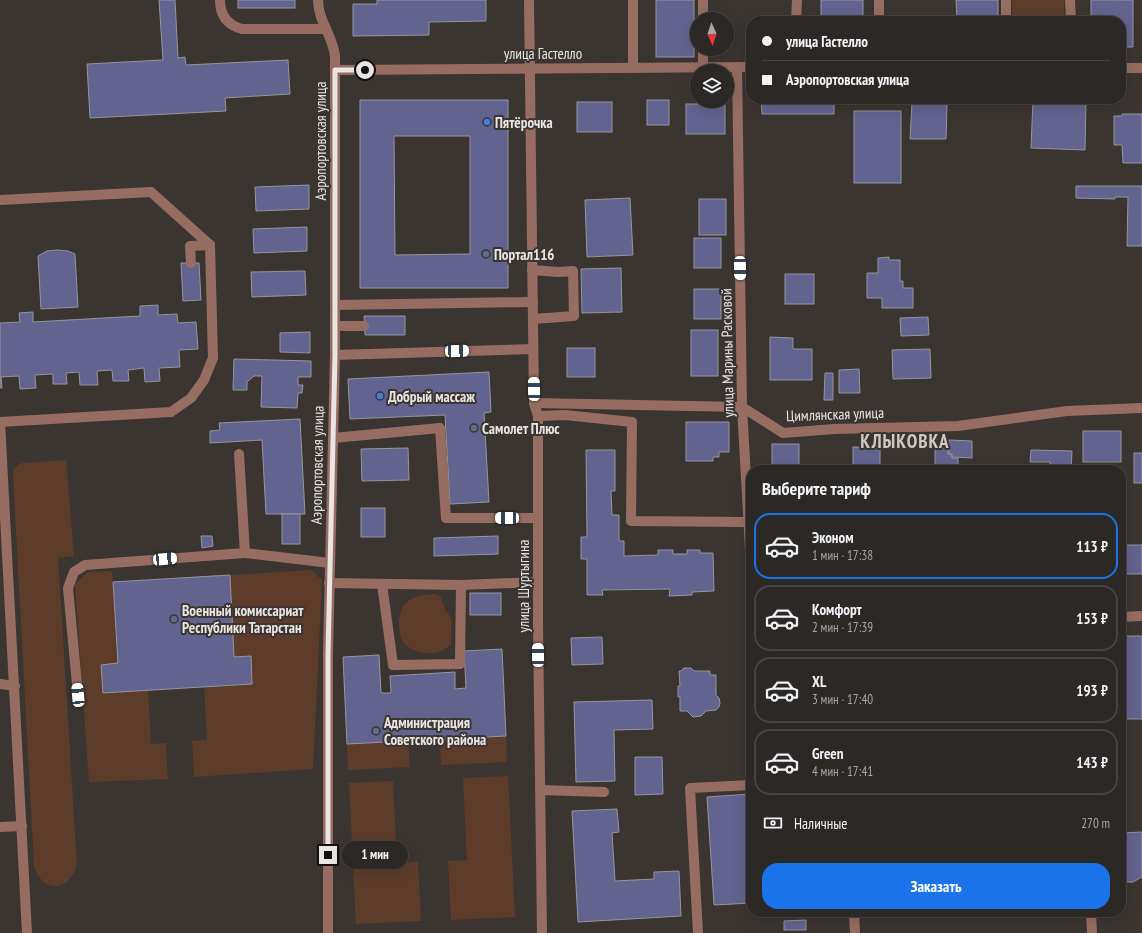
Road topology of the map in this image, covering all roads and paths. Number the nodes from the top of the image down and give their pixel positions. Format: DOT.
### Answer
graph roads {
  1 [pos="220,0"];
  2 [pos="318,0"];
  3 [pos="529,0"];
  4 [pos="633,0"];
  5 [pos="703,0"];
  6 [pos="797,0"];
  7 [pos="879,0"];
  8 [pos="1006,0"];
  9 [pos="1070,0"];
  10 [pos="703,12"];
  11 [pos="796,16"];
  12 [pos="879,16"];
  13 [pos="1006,16"];
  14 [pos="1071,16"];
  15 [pos="326,29"];
  16 [pos="633,67"];
  17 [pos="690,67"];
  18 [pos="737,67"];
  19 [pos="746,67"];
  20 [pos="529,68"];
  21 [pos="1126,68"];
  22 [pos="1142,68"];
  23 [pos="335,70"];
  24 [pos="0,200"];
  25 [pos="210,245"];
  26 [pos="191,263"];
  27 [pos="532,270"];
  28 [pos="533,302"];
  29 [pos="335,305"];
  30 [pos="533,319"];
  31 [pos="335,326"];
  32 [pos="364,326"];
  33 [pos="534,349"];
  34 [pos="335,355"];
  35 [pos="534,403"];
  36 [pos="742,407"];
  37 [pos="1142,408"];
  38 [pos="538,416"];
  39 [pos="0,422"];
  40 [pos="333,438"];
  41 [pos="239,454"];
  42 [pos="746,484"];
  43 [pos="538,518"];
  44 [pos="746,522"];
  45 [pos="245,553"];
  46 [pos="330,563"];
  47 [pos="4,576"];
  48 [pos="538,582"];
  49 [pos="329,583"];
  50 [pos="382,584"];
  51 [pos="461,585"];
  52 [pos="1142,616"];
  53 [pos="1126,617"];
  54 [pos="0,684"];
  55 [pos="15,686"];
  56 [pos="78,695"];
  57 [pos="746,784"];
  58 [pos="540,790"];
  59 [pos="604,792"];
  60 [pos="22,826"];
  61 [pos="0,827"];
  62 [pos="854,917"];
  63 [pos="1091,917"];
  64 [pos="27,933"];
  65 [pos="328,933"];
  66 [pos="542,933"];
  67 [pos="698,933"];
  68 [pos="855,933"];
  69 [pos="1092,933"];
  1 -- 15 [label="street"];
  2 -- 15 [label="street, Аэропортовская улица"];
  3 -- 20 [label="street, улица Шуртыгина"];
  4 -- 16 [label="street"];
  5 -- 10 [label="street"];
  6 -- 11 [label="street"];
  7 -- 12 [label="street"];
  8 -- 13 [label="street"];
  9 -- 14 [label="street"];
  15 -- 23 [label="street, Аэропортовская улица"];
  16 -- 17 [label="street, улица Гастелло"];
  16 -- 20 [label="street, улица Гастелло"];
  18 -- 19 [label="street, улица Гастелло"];
  18 -- 36 [label="street, улица Марины Расковой"];
  20 -- 23 [label="street, улица Гастелло"];
  20 -- 27 [label="street, улица Шуртыгина"];
  21 -- 22 [label="street"];
  23 -- 29 [label="street, Аэропортовская улица"];
  24 -- 25 [label="street"];
  25 -- 26 [label="street"];
  25 -- 39 [label="street"];
  27 -- 28 [label="street, улица Шуртыгина"];
  27 -- 30 [label="street"];
  28 -- 29 [label="street"];
  28 -- 30 [label="street, улица Шуртыгина"];
  29 -- 31 [label="street, Аэропортовская улица"];
  30 -- 33 [label="street, улица Шуртыгина"];
  31 -- 32 [label="street"];
  31 -- 34 [label="street, Аэропортовская улица"];
  33 -- 34 [label="street"];
  33 -- 35 [label="street, улица Шуртыгина"];
  34 -- 40 [label="street, Аэропортовская улица"];
  35 -- 36 [label="street"];
  35 -- 38 [label="street, улица Шуртыгина"];
  36 -- 37 [label="street, Цимлянская улица"];
  36 -- 42 [label="street, улица Марины Расковой"];
  38 -- 43 [label="street, улица Шуртыгина"];
  38 -- 44 [label="street"];
  39 -- 47 [label="street"];
  40 -- 43 [label="street"];
  40 -- 46 [label="street, Аэропортовская улица"];
  41 -- 45 [label="street"];
  43 -- 48 [label="street, улица Шуртыгина"];
  45 -- 46 [label="street"];
  45 -- 56 [label="street"];
  46 -- 49 [label="street, Аэропортовская улица"];
  47 -- 55 [label="street"];
  48 -- 51 [label="street"];
  48 -- 58 [label="street, улица Шуртыгина"];
  49 -- 50 [label="street"];
  49 -- 65 [label="street, Аэропортовская улица"];
  50 -- 51 [label="street"];
  50 -- 51 [label="street"];
  52 -- 53 [label="street"];
  54 -- 55 [label="street"];
  55 -- 60 [label="street"];
  57 -- 67 [label="street"];
  58 -- 59 [label="street"];
  58 -- 66 [label="street, улица Шуртыгина"];
  60 -- 61 [label="street"];
  60 -- 64 [label="street"];
  62 -- 68 [label="street"];
  63 -- 69 [label="street"];
}
